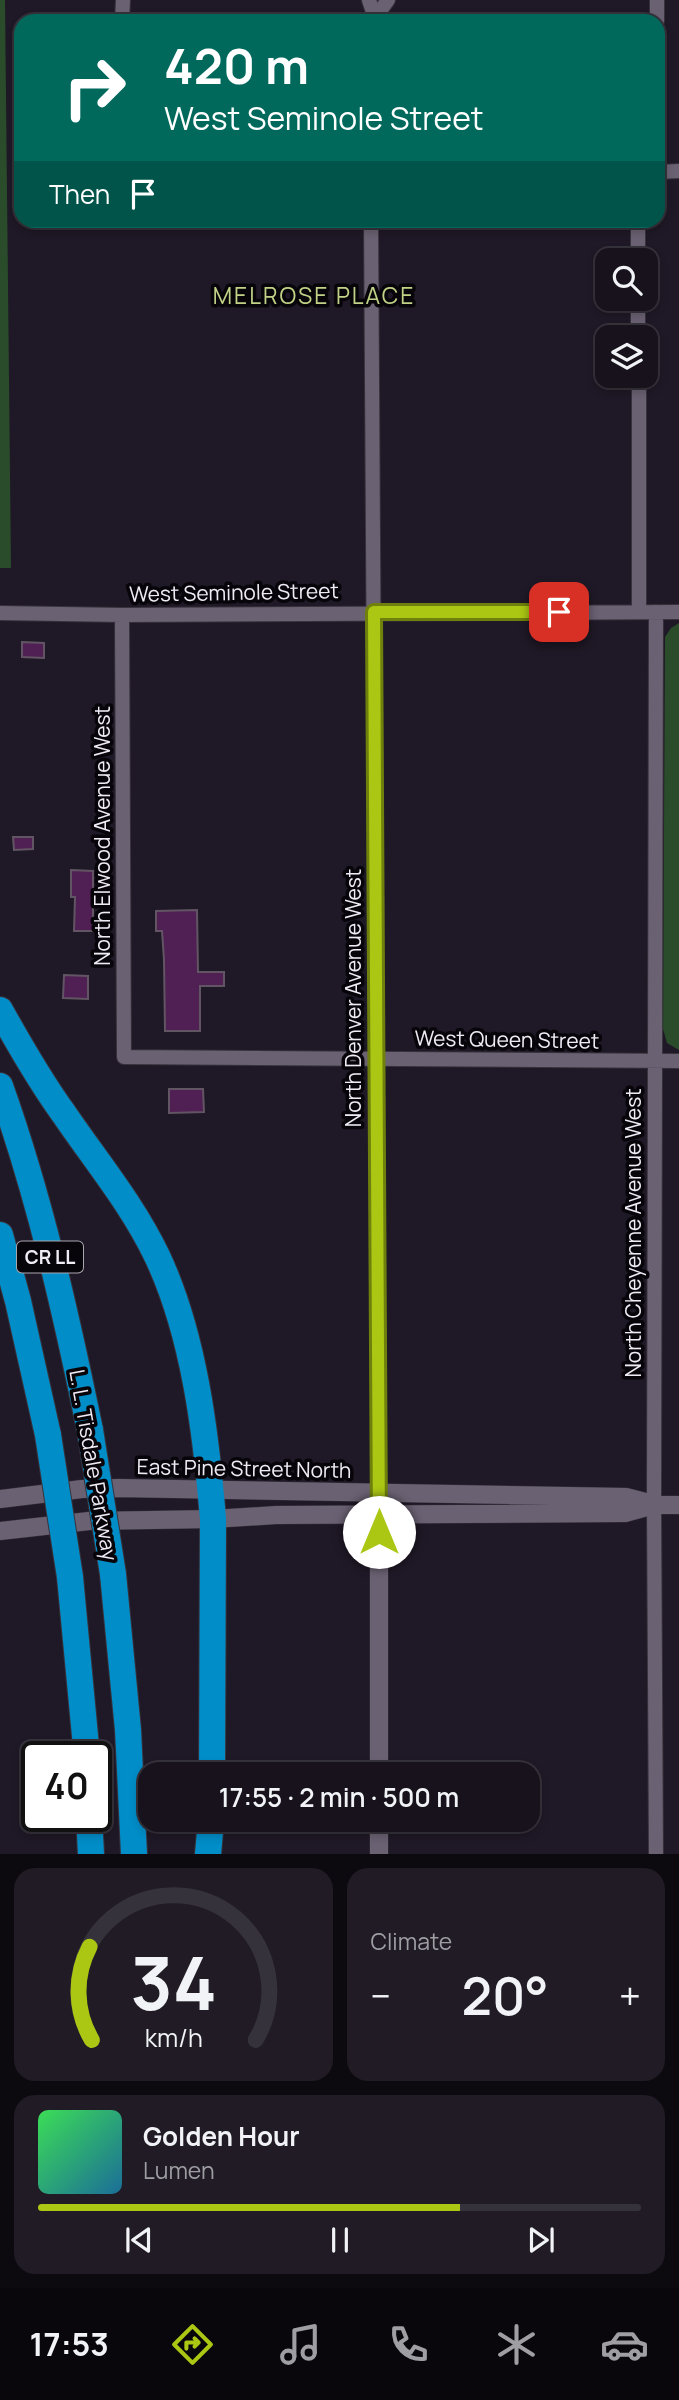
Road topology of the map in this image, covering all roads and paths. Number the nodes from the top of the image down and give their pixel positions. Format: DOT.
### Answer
graph roads {
  1 [pos="371,228"];
  2 [pos="638,228"];
  3 [pos="638,248"];
  4 [pos="639,388"];
  5 [pos="374,612"];
  6 [pos="639,612"];
  7 [pos="656,612"];
  8 [pos="679,612"];
  9 [pos="0,613"];
  10 [pos="122,615"];
  11 [pos="0,1010"];
  12 [pos="124,1057"];
  13 [pos="376,1059"];
  14 [pos="679,1061"];
  15 [pos="655,1062"];
  16 [pos="0,1086"];
  17 [pos="0,1236"];
  18 [pos="211,1490"];
  19 [pos="379,1493"];
  20 [pos="0,1499"];
  21 [pos="654,1505"];
  22 [pos="679,1505"];
  23 [pos="379,1513"];
  24 [pos="214,1519"];
  25 [pos="0,1531"];
  26 [pos="85,1741"];
  27 [pos="212,1762"];
  28 [pos="379,1762"];
  29 [pos="90,1832"];
  30 [pos="210,1832"];
  31 [pos="379,1832"];
  32 [pos="91,1854"];
  33 [pos="134,1854"];
  34 [pos="208,1854"];
  35 [pos="379,1854"];
  36 [pos="656,1854"];
  1 -- 5 [label="street, North Denver Avenue West"];
  2 -- 3 [label="street"];
  4 -- 6 [label="street"];
  5 -- 6 [label="street, West Seminole Street"];
  5 -- 10 [label="street, West Seminole Street"];
  5 -- 13 [label="street, North Denver Avenue West"];
  6 -- 7 [label="street, West Seminole Street"];
  7 -- 8 [label="street, West Seminole Street"];
  7 -- 15 [label="street, North Cheyenne Avenue West"];
  9 -- 10 [label="street, West Seminole Street"];
  10 -- 12 [label="street, North Elwood Avenue West"];
  11 -- 18 [label="highway"];
  12 -- 13 [label="street, West Queen Street"];
  13 -- 15 [label="street, West Queen Street"];
  13 -- 19 [label="street, North Denver Avenue West"];
  14 -- 15 [label="street, West Queen Street"];
  15 -- 21 [label="street, North Cheyenne Avenue West"];
  16 -- 33 [label="highway, L. L. Tisdale Parkway / CR LL, bridge"];
  17 -- 26 [label="highway, L. L. Tisdale Parkway / CR LL, bridge"];
  18 -- 19 [label="street, East Pine Street North"];
  18 -- 20 [label="street, East Pine Street North"];
  18 -- 24 [label="highway"];
  19 -- 21 [label="street, East Pine Street North"];
  19 -- 23 [label="street, North Denver Avenue West"];
  21 -- 22 [label="street, East Pine Street North"];
  21 -- 23 [label="street, East Pine Street North"];
  21 -- 36 [label="street, North Cheyenne Avenue West"];
  23 -- 24 [label="street, East Pine Street North"];
  23 -- 28 [label="street, North Denver Avenue West"];
  24 -- 25 [label="street, East Pine Street North"];
  24 -- 27 [label="highway"];
  29 -- 32 [label="highway"];
  30 -- 34 [label="highway"];
  31 -- 35 [label="street"];
}
